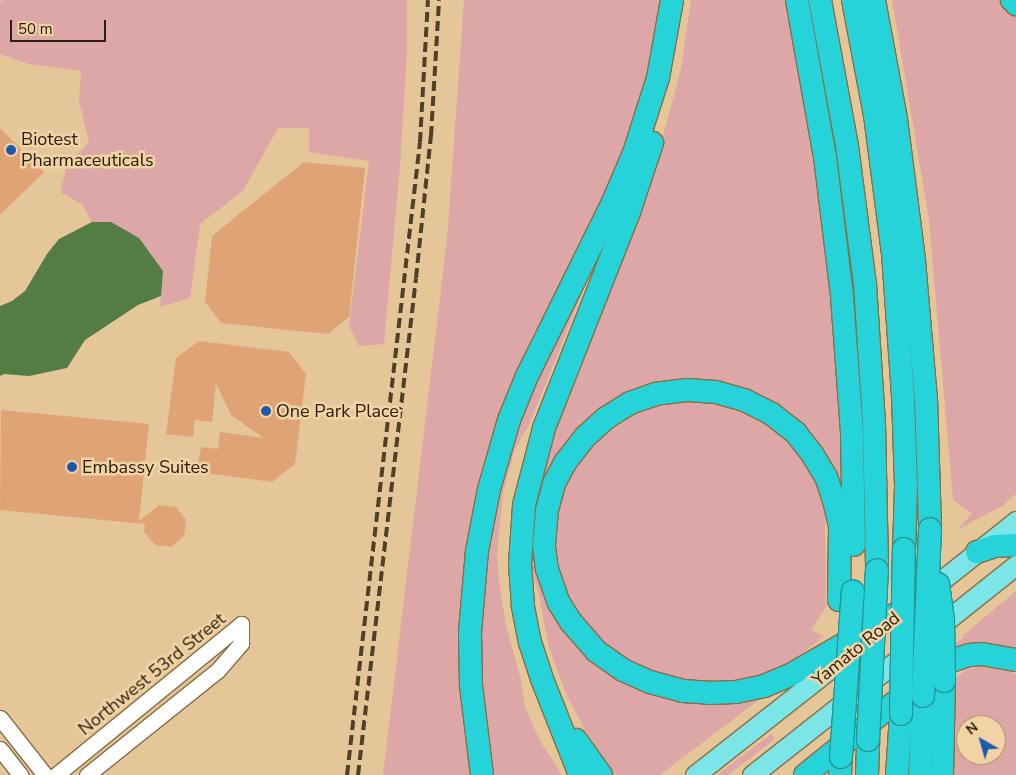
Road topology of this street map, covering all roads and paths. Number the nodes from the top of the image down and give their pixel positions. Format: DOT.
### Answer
graph roads {
  1 [pos="672,0"];
  2 [pos="682,0"];
  3 [pos="797,0"];
  4 [pos="820,0"];
  5 [pos="853,0"];
  6 [pos="874,0"];
  7 [pos="1012,0"];
  8 [pos="1016,4"];
  9 [pos="1016,521"];
  10 [pos="930,528"];
  11 [pos="1016,545"];
  12 [pos="977,552"];
  13 [pos="1016,565"];
  14 [pos="846,595"];
  15 [pos="908,607"];
  16 [pos="1016,660"];
  17 [pos="554,708"];
  18 [pos="0,718"];
  19 [pos="0,749"];
  20 [pos="840,766"];
  21 [pos="20,775"];
  22 [pos="45,775"];
  23 [pos="56,775"];
  24 [pos="87,775"];
  25 [pos="482,775"];
  26 [pos="580,775"];
  27 [pos="600,775"];
  28 [pos="695,775"];
  29 [pos="752,775"];
  30 [pos="805,775"];
  31 [pos="867,775"];
  32 [pos="897,775"];
  33 [pos="920,775"];
  34 [pos="942,775"];
  1 -- 25 [label="highway"];
  2 -- 17 [label="highway"];
  3 -- 14 [label="highway"];
  4 -- 31 [label="highway, bridge"];
  5 -- 32 [label="highway, bridge"];
  6 -- 10 [label="highway"];
  7 -- 8 [label="highway"];
  9 -- 12 [label="main road, Yamato Road"];
  10 -- 33 [label="highway, bridge"];
  10 -- 34 [label="highway, bridge"];
  11 -- 12 [label="highway"];
  12 -- 15 [label="main road, Yamato Road"];
  13 -- 29 [label="main road, Yamato Road"];
  14 -- 15 [label="highway"];
  14 -- 20 [label="highway, bridge"];
  15 -- 28 [label="main road, Yamato Road"];
  16 -- 30 [label="highway"];
  17 -- 26 [label="highway"];
  17 -- 27 [label="highway"];
  18 -- 22 [label="street"];
  19 -- 21 [label="street"];
  23 -- 24 [label="street, Northwest 53rd Street"];
}
